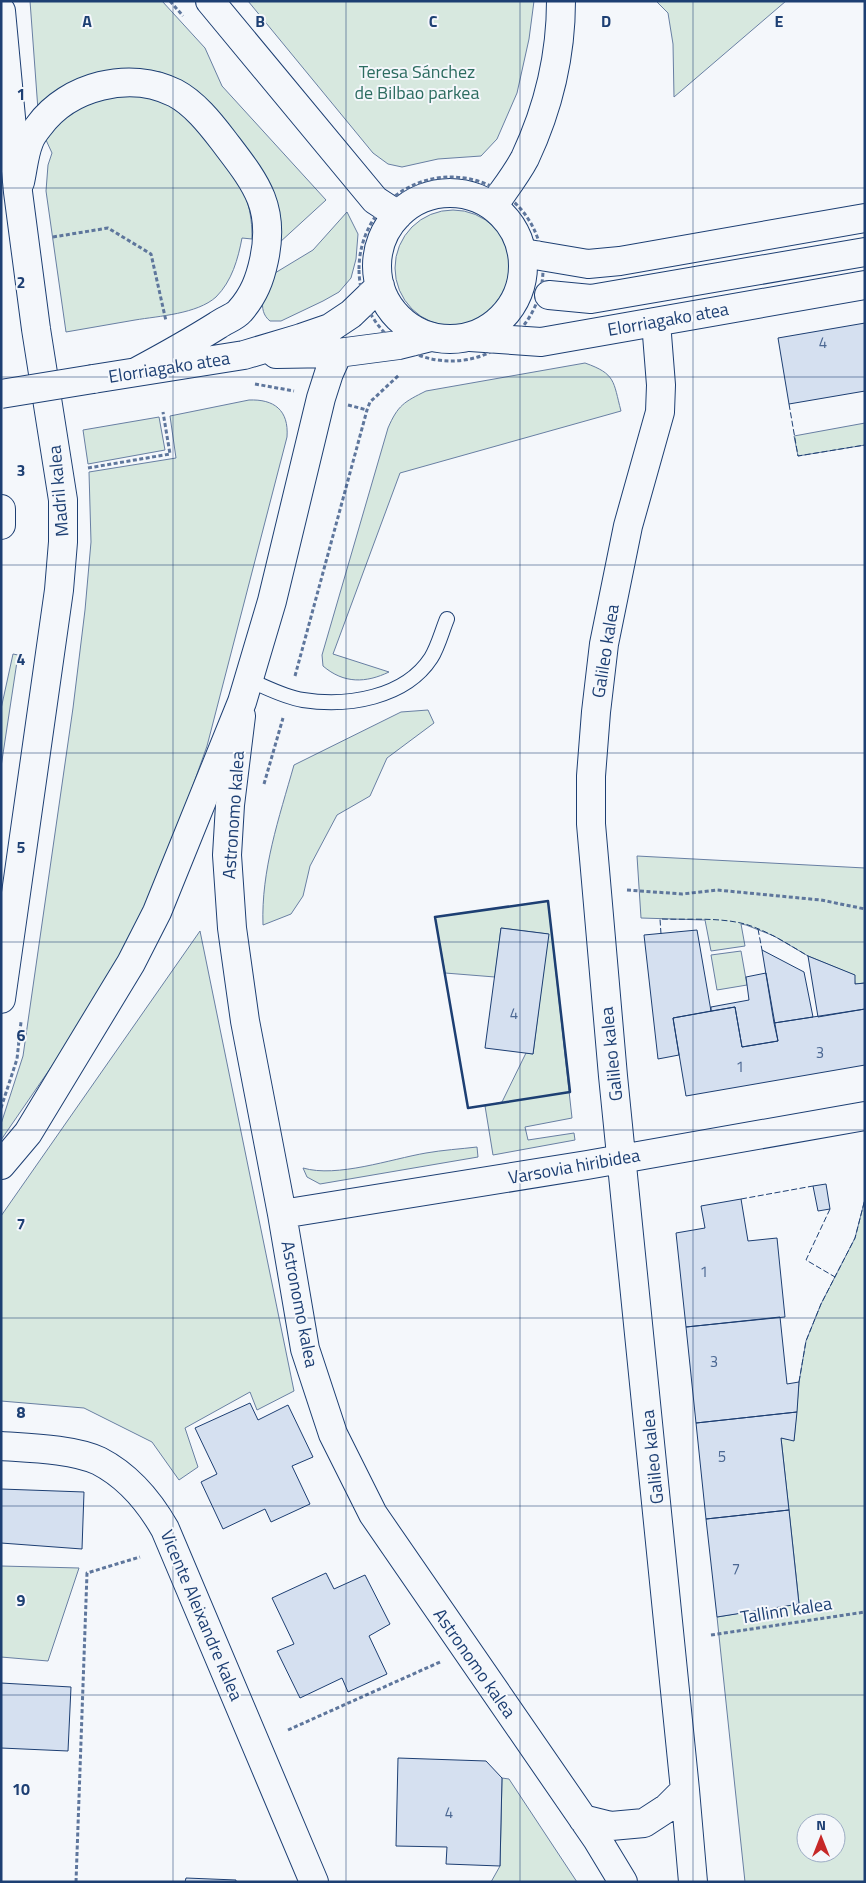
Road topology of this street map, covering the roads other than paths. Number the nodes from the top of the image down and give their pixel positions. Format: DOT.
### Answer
graph roads {
  1 [pos="210,1"];
  2 [pos="561,1"];
  3 [pos="1,11"];
  4 [pos="18,192"];
  5 [pos="498,199"];
  6 [pos="391,210"];
  7 [pos="865,218"];
  8 [pos="865,252"];
  9 [pos="533,255"];
  10 [pos="865,285"];
  11 [pos="372,293"];
  12 [pos="549,295"];
  13 [pos="656,322"];
  14 [pos="431,337"];
  15 [pos="470,337"];
  16 [pos="338,353"];
  17 [pos="244,355"];
  18 [pos="136,372"];
  19 [pos="1,394"];
  20 [pos="1,509"];
  21 [pos="1,525"];
  22 [pos="447,619"];
  23 [pos="246,691"];
  24 [pos="1,999"];
  25 [pos="865,1116"];
  26 [pos="622,1158"];
  27 [pos="1,1165"];
  28 [pos="282,1214"];
  29 [pos="1,1446"];
  30 [pos="685,1790"];
  31 [pos="583,1819"];
  32 [pos="314,1882"];
  33 [pos="623,1882"];
  34 [pos="693,1882"];
  1 -- 6 [label="street"];
  2 -- 5 [label="street"];
  3 -- 4 [label="street, Madril kalea"];
  4 -- 18 [label="street"];
  4 -- 24 [label="street, Madril kalea"];
  5 -- 6 [label="street, Elorriagako atea"];
  5 -- 9 [label="street, Elorriagako atea"];
  6 -- 11 [label="street, Elorriagako atea"];
  7 -- 9 [label="street"];
  8 -- 12 [label="street, Elorriagako atea"];
  9 -- 15 [label="street, Elorriagako atea"];
  10 -- 13 [label="street, Elorriagako atea"];
  11 -- 14 [label="street, Elorriagako atea"];
  11 -- 17 [label="street, Elorriagako atea"];
  13 -- 15 [label="street, Elorriagako atea"];
  13 -- 26 [label="street, Galileo kalea"];
  14 -- 15 [label="street, Elorriagako atea"];
  14 -- 16 [label="street, Elorriagako atea"];
  16 -- 17 [label="street, Elorriagako atea"];
  16 -- 23 [label="street, Astronomo kalea"];
  17 -- 18 [label="street, Elorriagako atea"];
  18 -- 19 [label="street, Elorriagako atea, bridge"];
  20 -- 21 [label="street"];
  22 -- 23 [label="lane"];
  23 -- 27 [label="street, Astronomo kalea"];
  23 -- 28 [label="street, Astronomo kalea"];
  25 -- 26 [label="street, Varsovia hiribidea"];
  26 -- 28 [label="street, Varsovia hiribidea"];
  26 -- 30 [label="street, Galileo kalea"];
  28 -- 31 [label="street, Astronomo kalea"];
  29 -- 32 [label="street, Vicente Aleixandre kalea"];
  30 -- 31 [label="street"];
  30 -- 34 [label="street, Galileo kalea"];
  31 -- 33 [label="street, Astronomo kalea"];
}
